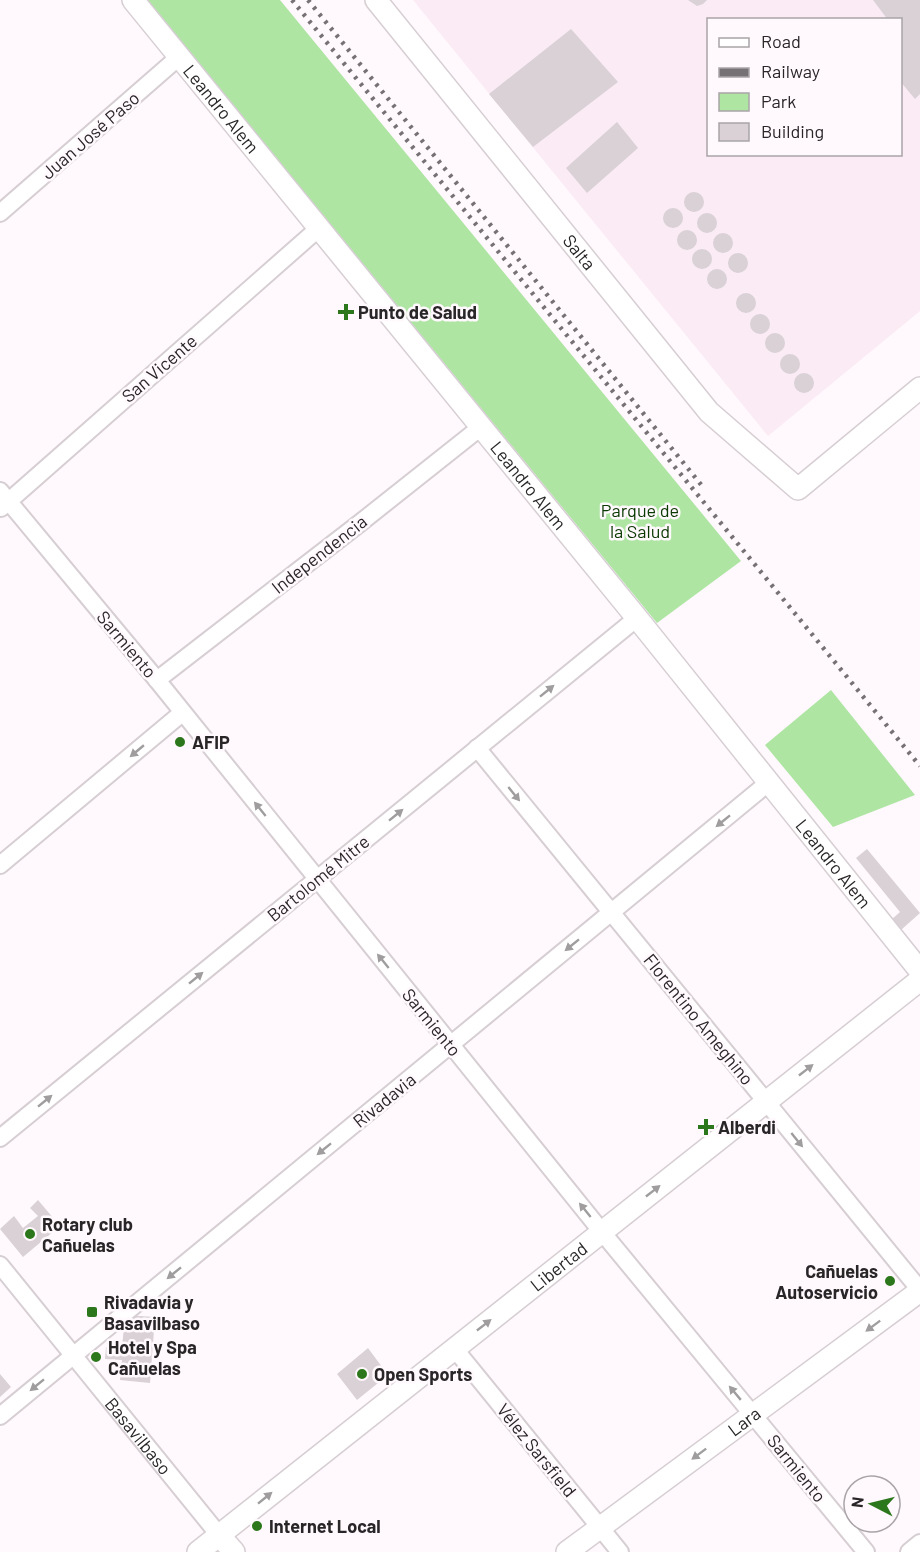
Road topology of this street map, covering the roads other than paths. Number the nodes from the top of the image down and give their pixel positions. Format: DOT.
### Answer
graph roads {
  1 [pos="133,0"];
  2 [pos="375,0"];
  3 [pos="180,56"];
  4 [pos="0,213"];
  5 [pos="319,228"];
  6 [pos="920,388"];
  7 [pos="481,427"];
  8 [pos="3,500"];
  9 [pos="637,618"];
  10 [pos="157,680"];
  11 [pos="182,713"];
  12 [pos="477,748"];
  13 [pos="768,783"];
  14 [pos="0,865"];
  15 [pos="317,879"];
  16 [pos="611,912"];
  17 [pos="920,971"];
  18 [pos="920,980"];
  19 [pos="451,1044"];
  20 [pos="766,1102"];
  21 [pos="0,1138"];
  22 [pos="602,1232"];
  23 [pos="0,1265"];
  24 [pos="920,1290"];
  25 [pos="454,1348"];
  26 [pos="74,1355"];
  27 [pos="753,1414"];
  28 [pos="0,1416"];
  29 [pos="601,1527"];
  30 [pos="219,1535"];
  31 [pos="920,1543"];
  32 [pos="198,1552"];
  33 [pos="234,1552"];
  34 [pos="567,1552"];
  35 [pos="620,1552"];
  36 [pos="866,1552"];
  37 [pos="909,1552"];
  1 -- 3 [label="street, Leandro Alem"];
  2 -- 6 [label="street, Salta"];
  3 -- 4 [label="street, Juan José Paso"];
  3 -- 5 [label="street, Leandro Alem"];
  5 -- 7 [label="street, Leandro Alem"];
  5 -- 8 [label="street, San Vicente"];
  7 -- 9 [label="street, Leandro Alem"];
  7 -- 10 [label="street, Independencia"];
  8 -- 10 [label="street, Sarmiento"];
  12 -- 9 [label="street, Bartolomé Mitre, one-way"];
  9 -- 13 [label="street, Leandro Alem"];
  10 -- 11 [label="street, Sarmiento"];
  11 -- 14 [label="street, one-way"];
  15 -- 11 [label="street, Sarmiento, one-way"];
  15 -- 12 [label="street, Bartolomé Mitre, one-way"];
  12 -- 16 [label="street, Florentino Ameghino, one-way"];
  13 -- 16 [label="street, Rivadavia, one-way"];
  13 -- 17 [label="street, Leandro Alem"];
  19 -- 15 [label="street, Sarmiento, one-way"];
  21 -- 15 [label="street, Bartolomé Mitre, one-way"];
  16 -- 19 [label="street, Rivadavia, one-way"];
  16 -- 20 [label="street, Florentino Ameghino"];
  20 -- 18 [label="street, Libertad, one-way"];
  22 -- 19 [label="street, Sarmiento, one-way"];
  19 -- 26 [label="street, Rivadavia, one-way"];
  22 -- 20 [label="street, Libertad, one-way"];
  20 -- 24 [label="street, Florentino Ameghino, one-way"];
  25 -- 22 [label="street, Libertad, one-way"];
  27 -- 22 [label="street, Sarmiento, one-way"];
  23 -- 26 [label="street, Basavilbaso"];
  24 -- 27 [label="street, Lara, one-way"];
  25 -- 29 [label="street, Vélez Sarsfield"];
  30 -- 25 [label="street, Libertad, one-way"];
  26 -- 28 [label="street, Rivadavia, one-way"];
  26 -- 30 [label="street, Basavilbaso"];
  27 -- 29 [label="street, Lara, one-way"];
  27 -- 36 [label="street, Sarmiento"];
  29 -- 34 [label="street, Lara"];
  29 -- 35 [label="street, Vélez Sarsfield"];
  30 -- 32 [label="street, Libertad"];
  30 -- 33 [label="street, Basavilbaso"];
  31 -- 37 [label="street"];
}
